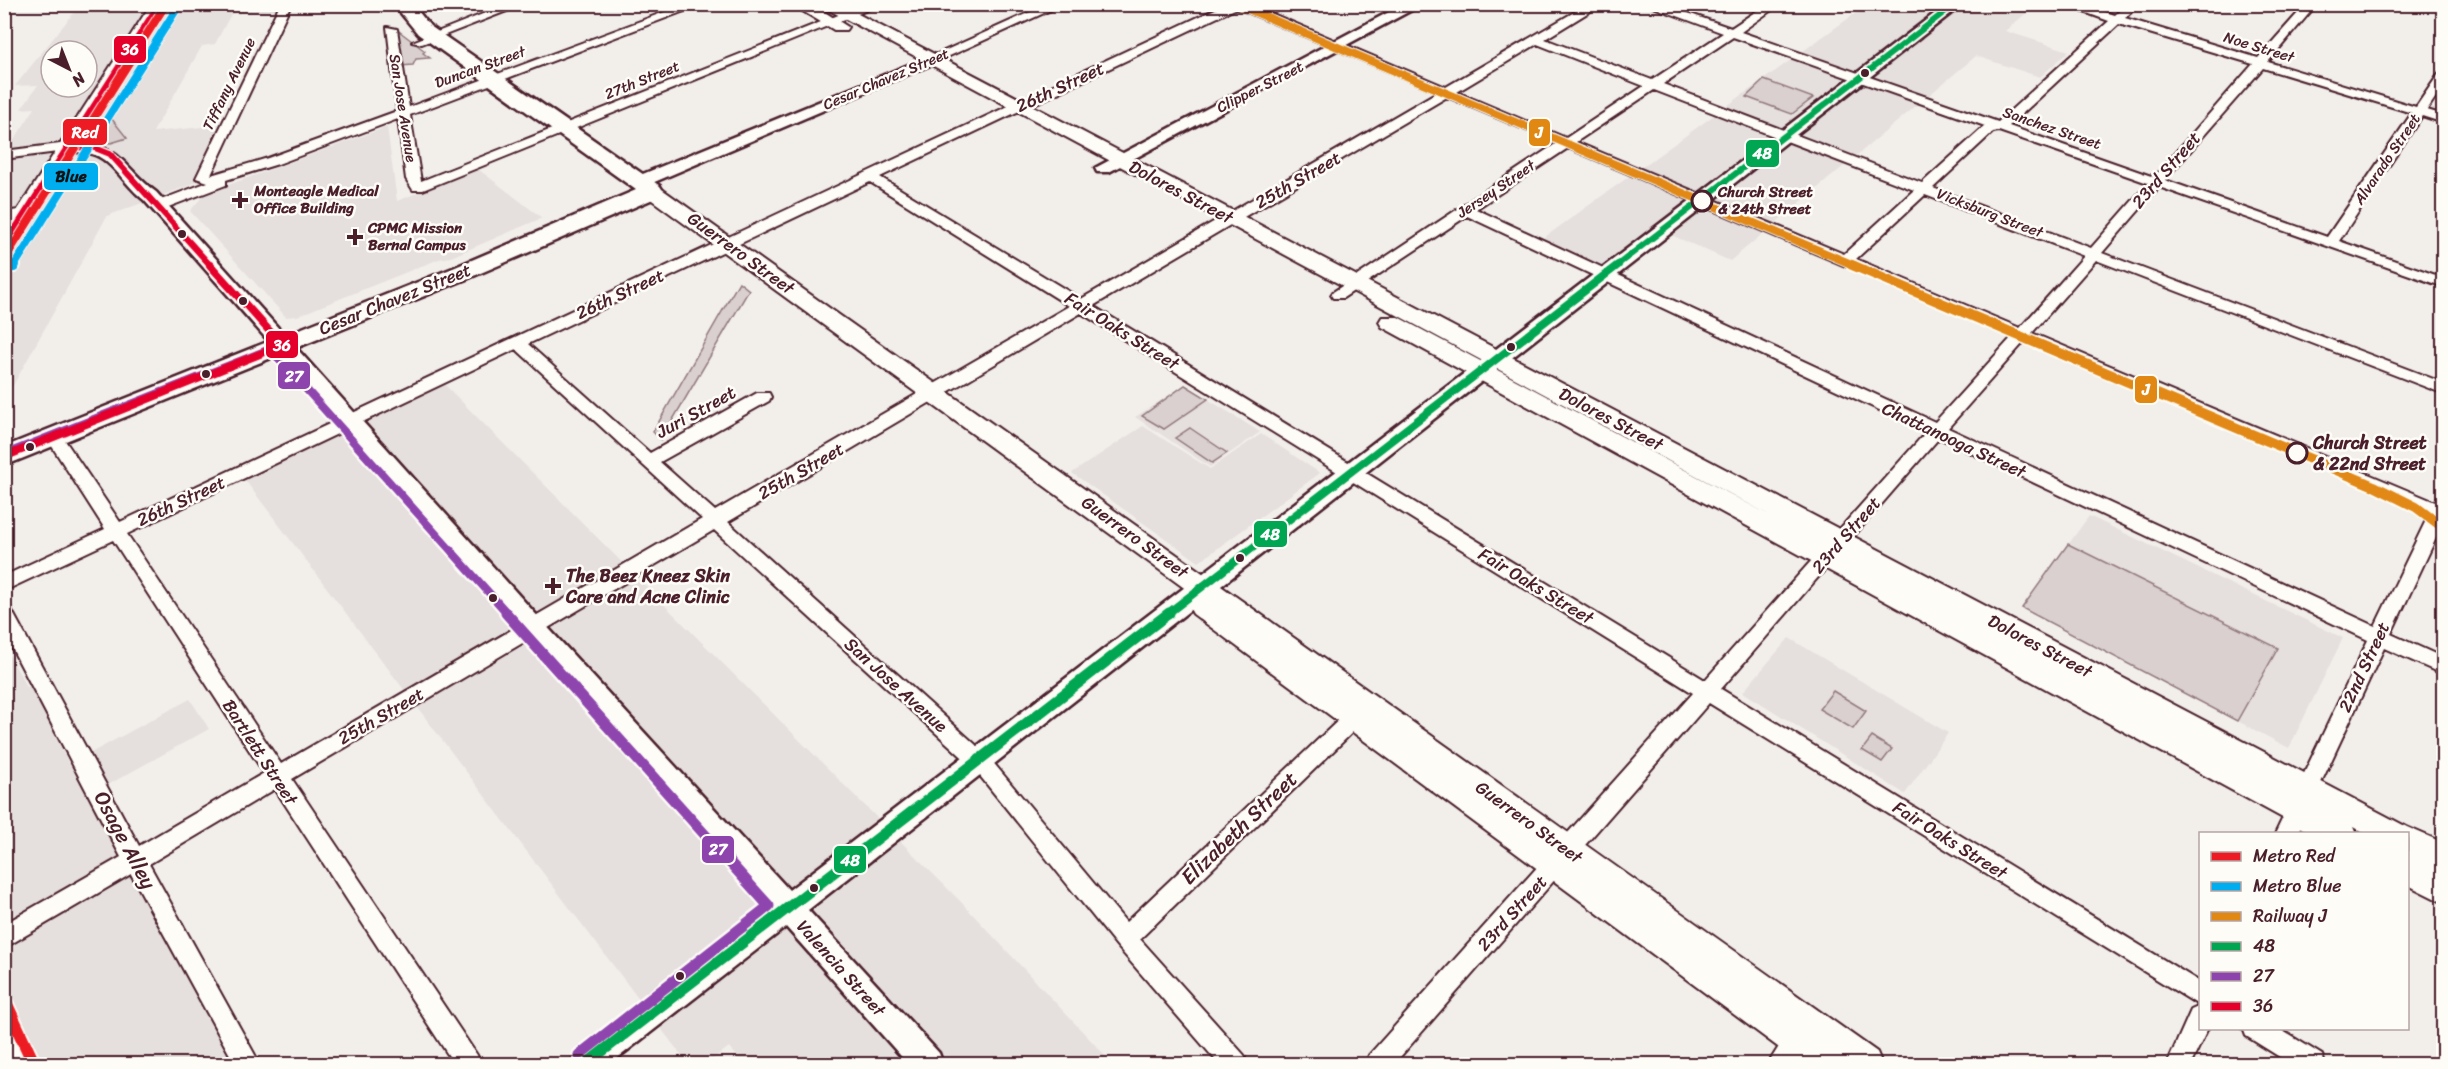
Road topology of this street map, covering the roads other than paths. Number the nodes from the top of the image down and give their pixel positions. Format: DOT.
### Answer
graph roads {
  1 [pos="286,4"];
  2 [pos="407,4"];
  3 [pos="520,4"];
  4 [pos="698,4"];
  5 [pos="799,4"];
  6 [pos="877,4"];
  7 [pos="1059,4"];
  8 [pos="1237,4"];
  9 [pos="1416,4"];
  10 [pos="1597,4"];
  11 [pos="1650,4"];
  12 [pos="1774,4"];
  13 [pos="1956,4"];
  14 [pos="2067,4"];
  15 [pos="2134,4"];
  16 [pos="2312,4"];
  17 [pos="160,5"];
  18 [pos="836,14"];
  19 [pos="2118,20"];
  20 [pos="390,21"];
  21 [pos="1731,33"];
  22 [pos="425,39"];
  23 [pos="1536,40"];
  24 [pos="1337,46"];
  25 [pos="922,63"];
  26 [pos="2260,64"];
  27 [pos="2444,75"];
  28 [pos="1862,78"];
  29 [pos="486,82"];
  30 [pos="1653,85"];
  31 [pos="1446,93"];
  32 [pos="1011,110"];
  33 [pos="2419,111"];
  34 [pos="405,112"];
  35 [pos="2444,119"];
  36 [pos="2000,127"];
  37 [pos="556,132"];
  38 [pos="1788,135"];
  39 [pos="1566,143"];
  40 [pos="83,148"];
  41 [pos="4,154"];
  42 [pos="273,161"];
  43 [pos="1111,164"];
  44 [pos="871,177"];
  45 [pos="203,178"];
  46 [pos="2155,182"];
  47 [pos="418,187"];
  48 [pos="1924,188"];
  49 [pos="639,190"];
  50 [pos="1702,201"];
  51 [pos="158,206"];
  52 [pos="1466,210"];
  53 [pos="26,213"];
  54 [pos="4,216"];
  55 [pos="1223,223"];
  56 [pos="2330,244"];
  57 [pos="4,247"];
  58 [pos="721,247"];
  59 [pos="2096,254"];
  60 [pos="1848,258"];
  61 [pos="1606,275"];
  62 [pos="2444,283"];
  63 [pos="1346,289"];
  64 [pos="1081,306"];
  65 [pos="2024,336"];
  66 [pos="277,340"];
  67 [pos="518,343"];
  68 [pos="1489,365"];
  69 [pos="2444,389"];
  70 [pos="927,397"];
  71 [pos="764,398"];
  72 [pos="351,422"];
  73 [pos="1936,432"];
  74 [pos="54,437"];
  75 [pos="4,442"];
  76 [pos="4,457"];
  77 [pos="648,461"];
  78 [pos="1352,472"];
  79 [pos="2442,509"];
  80 [pos="715,521"];
  81 [pos="117,532"];
  82 [pos="1834,549"];
  83 [pos="4,584"];
  84 [pos="1196,592"];
  85 [pos="4,614"];
  86 [pos="533,627"];
  87 [pos="2377,637"];
  88 [pos="2444,667"];
  89 [pos="1708,691"];
  90 [pos="1353,719"];
  91 [pos="979,760"];
  92 [pos="277,777"];
  93 [pos="2297,810"];
  94 [pos="2337,832"];
  95 [pos="2387,832"];
  96 [pos="2409,841"];
  97 [pos="1562,858"];
  98 [pos="2444,859"];
  99 [pos="135,861"];
  100 [pos="2409,870"];
  101 [pos="2444,889"];
  102 [pos="787,908"];
  103 [pos="4,937"];
  104 [pos="1125,938"];
  105 [pos="2199,994"];
  106 [pos="2199,1020"];
  107 [pos="2257,1030"];
  108 [pos="1797,1041"];
  109 [pos="4,1044"];
  110 [pos="13,1065"];
  111 [pos="248,1065"];
  112 [pos="468,1065"];
  113 [pos="586,1065"];
  114 [pos="928,1065"];
  115 [pos="1235,1065"];
  116 [pos="1378,1065"];
  117 [pos="1780,1065"];
  118 [pos="1829,1065"];
  119 [pos="1865,1065"];
  120 [pos="2179,1065"];
  121 [pos="2313,1065"];
  1 -- 45 [label="street, Tiffany Avenue"];
  2 -- 22 [label="main road"];
  3 -- 22 [label="street"];
  4 -- 29 [label="street, Duncan Street"];
  5 -- 18 [label="main road, Dolores Street"];
  6 -- 18 [label="street, 27th Street"];
  7 -- 25 [label="street, Cesar Chavez Street"];
  8 -- 24 [label="street"];
  8 -- 32 [label="street, 26th Street"];
  9 -- 24 [label="street, Clipper Street"];
  10 -- 23 [label="street, 25th Street"];
  11 -- 21 [label="street, Sanchez Street"];
  12 -- 21 [label="street, Jersey Street"];
  13 -- 28 [label="street"];
  14 -- 19 [label="street, Noe Street"];
  15 -- 19 [label="street"];
  16 -- 26 [label="street, 23rd Street"];
  17 -- 40 [label="main road"];
  18 -- 25 [label="main road, Dolores Street"];
  18 -- 37 [label="street, 27th Street"];
  19 -- 26 [label="street, Noe Street"];
  19 -- 36 [label="street"];
  20 -- 22 [label="main road, San Jose Avenue"];
  20 -- 34 [label="street, San Jose Avenue"];
  21 -- 28 [label="street, Sanchez Street"];
  21 -- 30 [label="street, Jersey Street"];
  22 -- 29 [label="main road, Guerrero Street"];
  23 -- 30 [label="street, Vicksburg Street"];
  23 -- 31 [label="street, 25th Street"];
  24 -- 31 [label="street"];
  24 -- 43 [label="street, Clipper Street"];
  25 -- 32 [label="main road, Dolores Street"];
  25 -- 49 [label="street, Cesar Chavez Street"];
  26 -- 33 [label="street, Noe Street"];
  26 -- 46 [label="street, 23rd Street"];
  27 -- 33 [label="street, Alvarado Street"];
  28 -- 36 [label="street, Sanchez Street"];
  28 -- 38 [label="street"];
  29 -- 34 [label="street, Duncan Street"];
  29 -- 37 [label="main road, Guerrero Street"];
  30 -- 38 [label="street, Vicksburg Street"];
  30 -- 39 [label="street, Jersey Street"];
  31 -- 39 [label="street"];
  31 -- 55 [label="street, 25th Street"];
  32 -- 43 [label="main road, Dolores Street"];
  32 -- 44 [label="street, 26th Street"];
  33 -- 35 [label="street, Noe Street"];
  33 -- 56 [label="street, Alvarado Street"];
  34 -- 42 [label="street, Duncan Street"];
  34 -- 47 [label="street, San Jose Avenue"];
  36 -- 46 [label="street, Sanchez Street"];
  36 -- 48 [label="street"];
  37 -- 47 [label="street, 27th Street"];
  37 -- 49 [label="main road, Guerrero Street"];
  38 -- 48 [label="street, Vicksburg Street"];
  38 -- 50 [label="street"];
  39 -- 50 [label="street"];
  39 -- 52 [label="street, Jersey Street"];
  40 -- 41 [label="street"];
  40 -- 51 [label="street, Valencia Street"];
  40 -- 53 [label="main road"];
  42 -- 45 [label="street, Duncan Street"];
  42 -- 51 [label="street, Duncan Street"];
  43 -- 55 [label="main road, Dolores Street"];
  44 -- 58 [label="street, 26th Street"];
  44 -- 64 [label="street, Fair Oaks Street"];
  46 -- 56 [label="street, Sanchez Street"];
  46 -- 59 [label="street, 23rd Street"];
  48 -- 59 [label="street, Vicksburg Street"];
  48 -- 60 [label="street"];
  49 -- 58 [label="main road, Guerrero Street"];
  49 -- 66 [label="main road, Cesar Chavez Street"];
  50 -- 60 [label="street"];
  50 -- 61 [label="street"];
  51 -- 66 [label="street, Valencia Street"];
  52 -- 61 [label="street, Chattanooga Street"];
  52 -- 63 [label="street, Jersey Street"];
  53 -- 54 [label="street"];
  53 -- 57 [label="main road"];
  55 -- 63 [label="main road, Dolores Street"];
  55 -- 64 [label="street, 25th Street"];
  56 -- 62 [label="street, Sanchez Street"];
  58 -- 67 [label="street, 26th Street"];
  58 -- 70 [label="main road, Guerrero Street"];
  59 -- 65 [label="street, 23rd Street"];
  59 -- 69 [label="street, Vicksburg Street"];
  60 -- 65 [label="street"];
  61 -- 68 [label="street"];
  61 -- 73 [label="street, Chattanooga Street"];
  63 -- 68 [label="main road, Dolores Street"];
  64 -- 70 [label="street, 25th Street"];
  64 -- 78 [label="street, Fair Oaks Street"];
  65 -- 73 [label="street, 23rd Street"];
  65 -- 79 [label="street"];
  66 -- 72 [label="street, Valencia Street"];
  66 -- 74 [label="main road, Cesar Chavez Street"];
  66 -- 75 [label="main road, Cesar Chavez Street"];
  67 -- 72 [label="street, 26th Street"];
  67 -- 77 [label="street, San Jose Avenue"];
  68 -- 78 [label="street"];
  68 -- 82 [label="main road, Dolores Street"];
  70 -- 80 [label="street, 25th Street"];
  70 -- 84 [label="main road, Guerrero Street"];
  71 -- 77 [label="street, Juri Street"];
  72 -- 81 [label="street, 26th Street"];
  72 -- 86 [label="street, Valencia Street"];
  73 -- 82 [label="street, 23rd Street"];
  73 -- 87 [label="street, Chattanooga Street"];
  74 -- 76 [label="main road, Cesar Chavez Street"];
  74 -- 81 [label="street, Bartlett Street"];
  77 -- 80 [label="street, San Jose Avenue"];
  78 -- 84 [label="street"];
  78 -- 89 [label="street, Fair Oaks Street"];
  79 -- 87 [label="street, 22nd Street"];
  80 -- 86 [label="street, 25th Street"];
  80 -- 91 [label="street, San Jose Avenue"];
  81 -- 83 [label="street, 26th Street"];
  81 -- 92 [label="street, Bartlett Street"];
  82 -- 89 [label="street, 23rd Street"];
  82 -- 93 [label="main road, Dolores Street"];
  84 -- 90 [label="main road, Guerrero Street"];
  84 -- 91 [label="street"];
  84 -- 97 [label="main road, Guerrero Street"];
  85 -- 99 [label="street, Osage Alley"];
  86 -- 92 [label="street, 25th Street"];
  86 -- 102 [label="street, Valencia Street"];
  87 -- 88 [label="street, Chattanooga Street"];
  87 -- 93 [label="street, 22nd Street"];
  89 -- 97 [label="street, 23rd Street"];
  89 -- 105 [label="street, Fair Oaks Street"];
  90 -- 97 [label="main road, Guerrero Street"];
  90 -- 104 [label="street, Elizabeth Street"];
  91 -- 102 [label="street"];
  91 -- 104 [label="street, San Jose Avenue"];
  92 -- 99 [label="street, 25th Street"];
  92 -- 112 [label="street, Bartlett Street"];
  93 -- 94 [label="main road, Dolores Street"];
  93 -- 95 [label="main road, Dolores Street"];
  96 -- 98 [label="main road"];
  97 -- 108 [label="main road, Guerrero Street"];
  97 -- 116 [label="street, 23rd Street"];
  97 -- 119 [label="main road, Guerrero Street"];
  99 -- 103 [label="street, 25th Street"];
  99 -- 111 [label="street, Osage Alley"];
  100 -- 101 [label="main road"];
  102 -- 113 [label="street"];
  102 -- 114 [label="street, Valencia Street"];
  104 -- 115 [label="street, San Jose Avenue"];
  106 -- 120 [label="street"];
  107 -- 121 [label="street"];
  108 -- 117 [label="street"];
  108 -- 118 [label="main road, Guerrero Street"];
  109 -- 110 [label="main road"];
}
